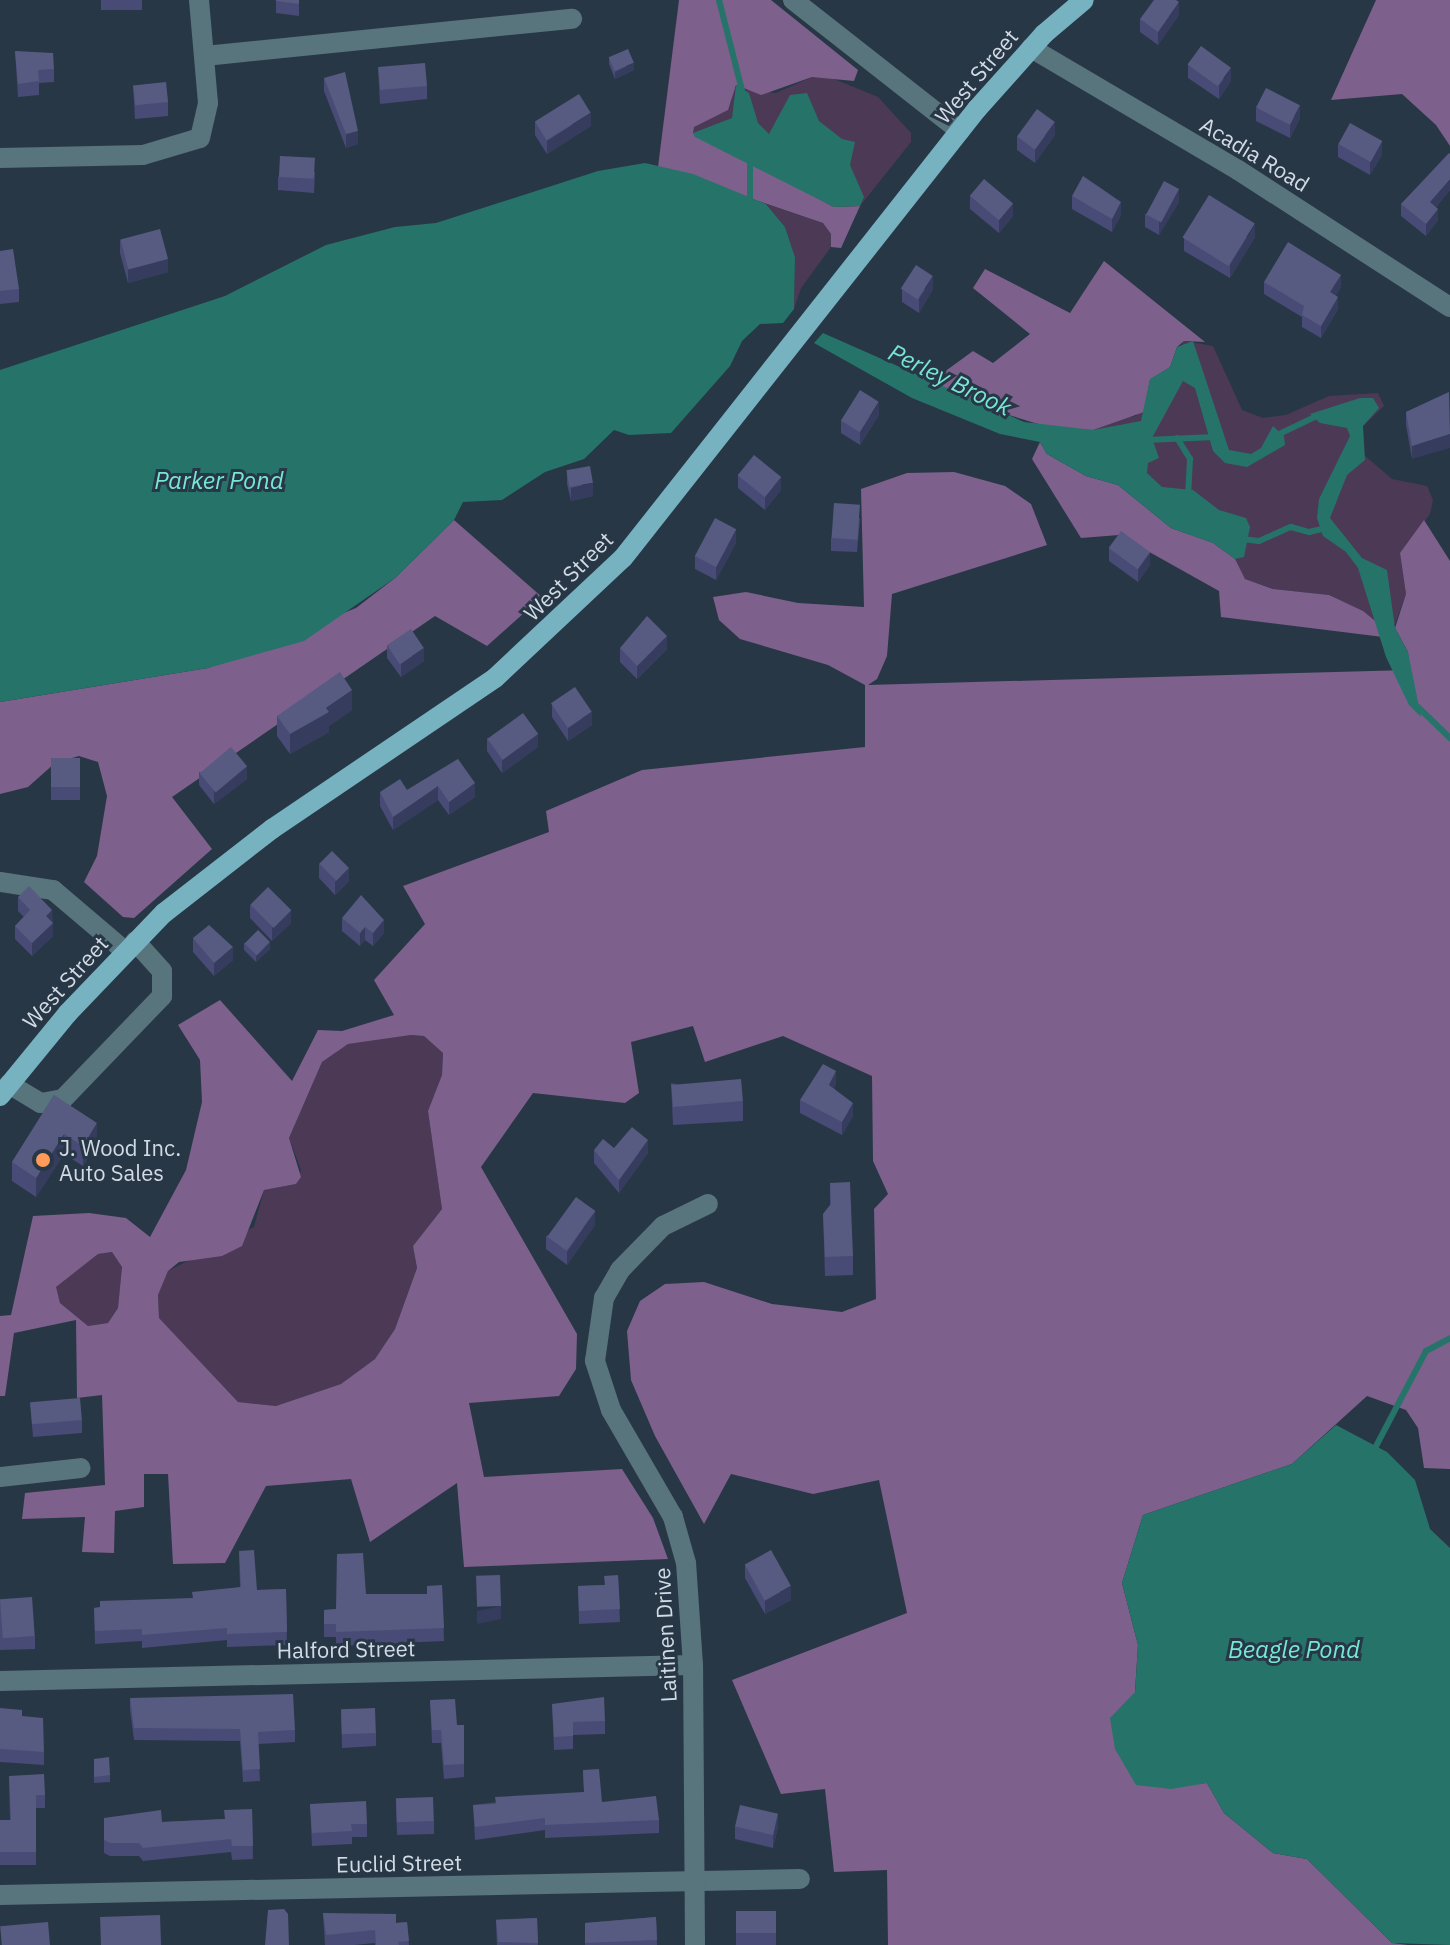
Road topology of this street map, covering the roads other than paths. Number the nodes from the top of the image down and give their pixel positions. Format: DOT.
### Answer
graph roads {
  1 [pos="199,0"];
  2 [pos="793,0"];
  3 [pos="1084,0"];
  4 [pos="572,19"];
  5 [pos="1031,48"];
  6 [pos="205,56"];
  7 [pos="960,131"];
  8 [pos="0,158"];
  9 [pos="1450,307"];
  10 [pos="0,882"];
  11 [pos="130,946"];
  12 [pos="5,1090"];
  13 [pos="708,1204"];
  14 [pos="81,1468"];
  15 [pos="0,1477"];
  16 [pos="693,1665"];
  17 [pos="0,1681"];
  18 [pos="800,1879"];
  19 [pos="694,1881"];
  20 [pos="0,1895"];
  21 [pos="695,1945"];
  1 -- 6 [label="street"];
  2 -- 7 [label="street"];
  3 -- 5 [label="main road, West Street"];
  4 -- 6 [label="street"];
  5 -- 7 [label="main road, West Street"];
  5 -- 9 [label="street, Acadia Road"];
  6 -- 8 [label="street"];
  7 -- 11 [label="main road, West Street"];
  10 -- 11 [label="street"];
  11 -- 12 [label="main road, West Street"];
  11 -- 12 [label="street"];
  13 -- 16 [label="street, Laitinen Drive"];
  14 -- 15 [label="street"];
  16 -- 17 [label="street, Halford Street"];
  16 -- 19 [label="street, Laitinen Drive"];
  18 -- 19 [label="street, Euclid Street"];
  19 -- 20 [label="street, Euclid Street"];
  19 -- 21 [label="street, Laitinen Drive"];
}
